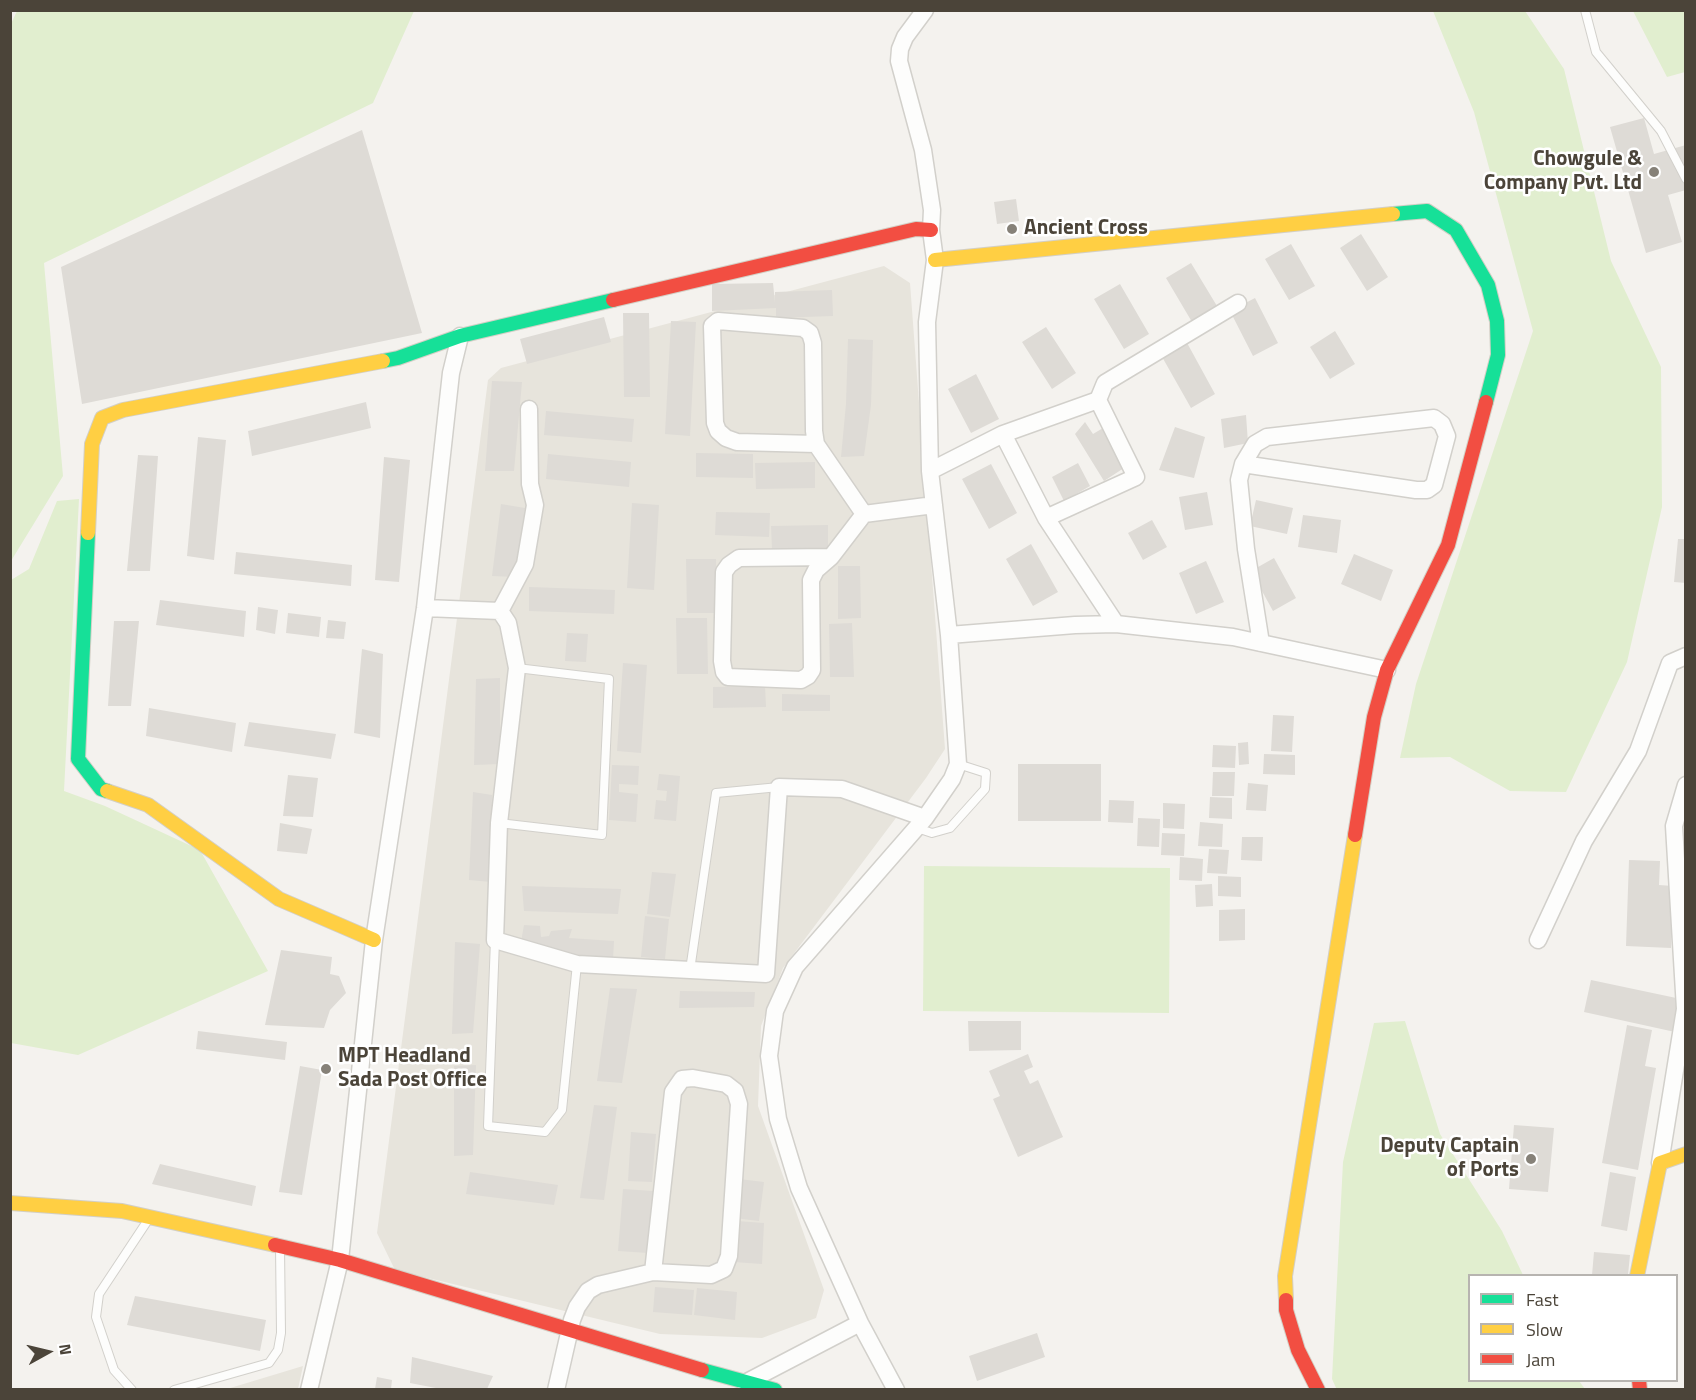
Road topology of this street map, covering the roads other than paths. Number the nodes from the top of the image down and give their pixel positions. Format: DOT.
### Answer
graph roads {
  1 [pos="925,10"];
  2 [pos="1586,10"];
  3 [pos="1686,179"];
  4 [pos="931,230"];
  5 [pos="935,260"];
  6 [pos="1238,303"];
  7 [pos="460,336"];
  8 [pos="1098,400"];
  9 [pos="529,409"];
  10 [pos="1002,434"];
  11 [pos="816,444"];
  12 [pos="1243,464"];
  13 [pos="930,471"];
  14 [pos="934,505"];
  15 [pos="864,514"];
  16 [pos="1046,518"];
  17 [pos="831,557"];
  18 [pos="425,608"];
  19 [pos="500,611"];
  20 [pos="1116,624"];
  21 [pos="949,635"];
  22 [pos="1261,643"];
  23 [pos="1686,656"];
  24 [pos="517,668"];
  25 [pos="1387,670"];
  26 [pos="958,764"];
  27 [pos="1686,785"];
  28 [pos="779,787"];
  29 [pos="499,823"];
  30 [pos="921,823"];
  31 [pos="1538,939"];
  32 [pos="374,940"];
  33 [pos="495,940"];
  34 [pos="577,964"];
  35 [pos="690,970"];
  36 [pos="1686,1154"];
  37 [pos="1660,1163"];
  38 [pos="10,1203"];
  39 [pos="150,1217"];
  40 [pos="280,1246"];
  41 [pos="340,1260"];
  42 [pos="653,1272"];
  43 [pos="1637,1274"];
  44 [pos="860,1323"];
  45 [pos="570,1330"];
  46 [pos="745,1383"];
  47 [pos="132,1389"];
  48 [pos="174,1389"];
  49 [pos="309,1389"];
  50 [pos="556,1389"];
  51 [pos="775,1389"];
  52 [pos="896,1389"];
  53 [pos="1318,1389"];
  1 -- 4 [label="street"];
  2 -- 3 [label="lane"];
  4 -- 5 [label="street"];
  4 -- 7 [label="street"];
  5 -- 13 [label="street"];
  5 -- 25 [label="street"];
  6 -- 8 [label="street"];
  7 -- 18 [label="street"];
  7 -- 32 [label="street"];
  8 -- 10 [label="street"];
  8 -- 16 [label="street"];
  9 -- 19 [label="street"];
  10 -- 13 [label="street"];
  10 -- 16 [label="street"];
  11 -- 11 [label="street"];
  11 -- 15 [label="street"];
  12 -- 12 [label="street"];
  12 -- 22 [label="street"];
  13 -- 14 [label="street"];
  14 -- 15 [label="street"];
  14 -- 21 [label="street"];
  15 -- 17 [label="street"];
  16 -- 20 [label="street"];
  17 -- 17 [label="street"];
  18 -- 19 [label="street"];
  18 -- 32 [label="street"];
  19 -- 24 [label="street"];
  20 -- 21 [label="street"];
  20 -- 22 [label="street"];
  21 -- 26 [label="street"];
  22 -- 25 [label="street"];
  23 -- 31 [label="street"];
  24 -- 29 [label="street"];
  24 -- 29 [label="lane"];
  25 -- 53 [label="street"];
  26 -- 30 [label="street"];
  26 -- 30 [label="lane"];
  27 -- 37 [label="street"];
  28 -- 30 [label="street"];
  28 -- 35 [label="lane"];
  28 -- 35 [label="street"];
  29 -- 33 [label="street"];
  30 -- 44 [label="street"];
  32 -- 41 [label="street"];
  33 -- 34 [label="street"];
  33 -- 34 [label="lane"];
  34 -- 35 [label="street"];
  36 -- 37 [label="street"];
  37 -- 43 [label="street"];
  38 -- 39 [label="street"];
  39 -- 40 [label="street"];
  39 -- 47 [label="lane"];
  40 -- 41 [label="street"];
  40 -- 48 [label="lane"];
  41 -- 45 [label="street"];
  41 -- 49 [label="street"];
  42 -- 42 [label="street"];
  42 -- 45 [label="street"];
  44 -- 46 [label="street"];
  44 -- 52 [label="street"];
  45 -- 46 [label="street"];
  45 -- 50 [label="street"];
  46 -- 51 [label="street"];
}
